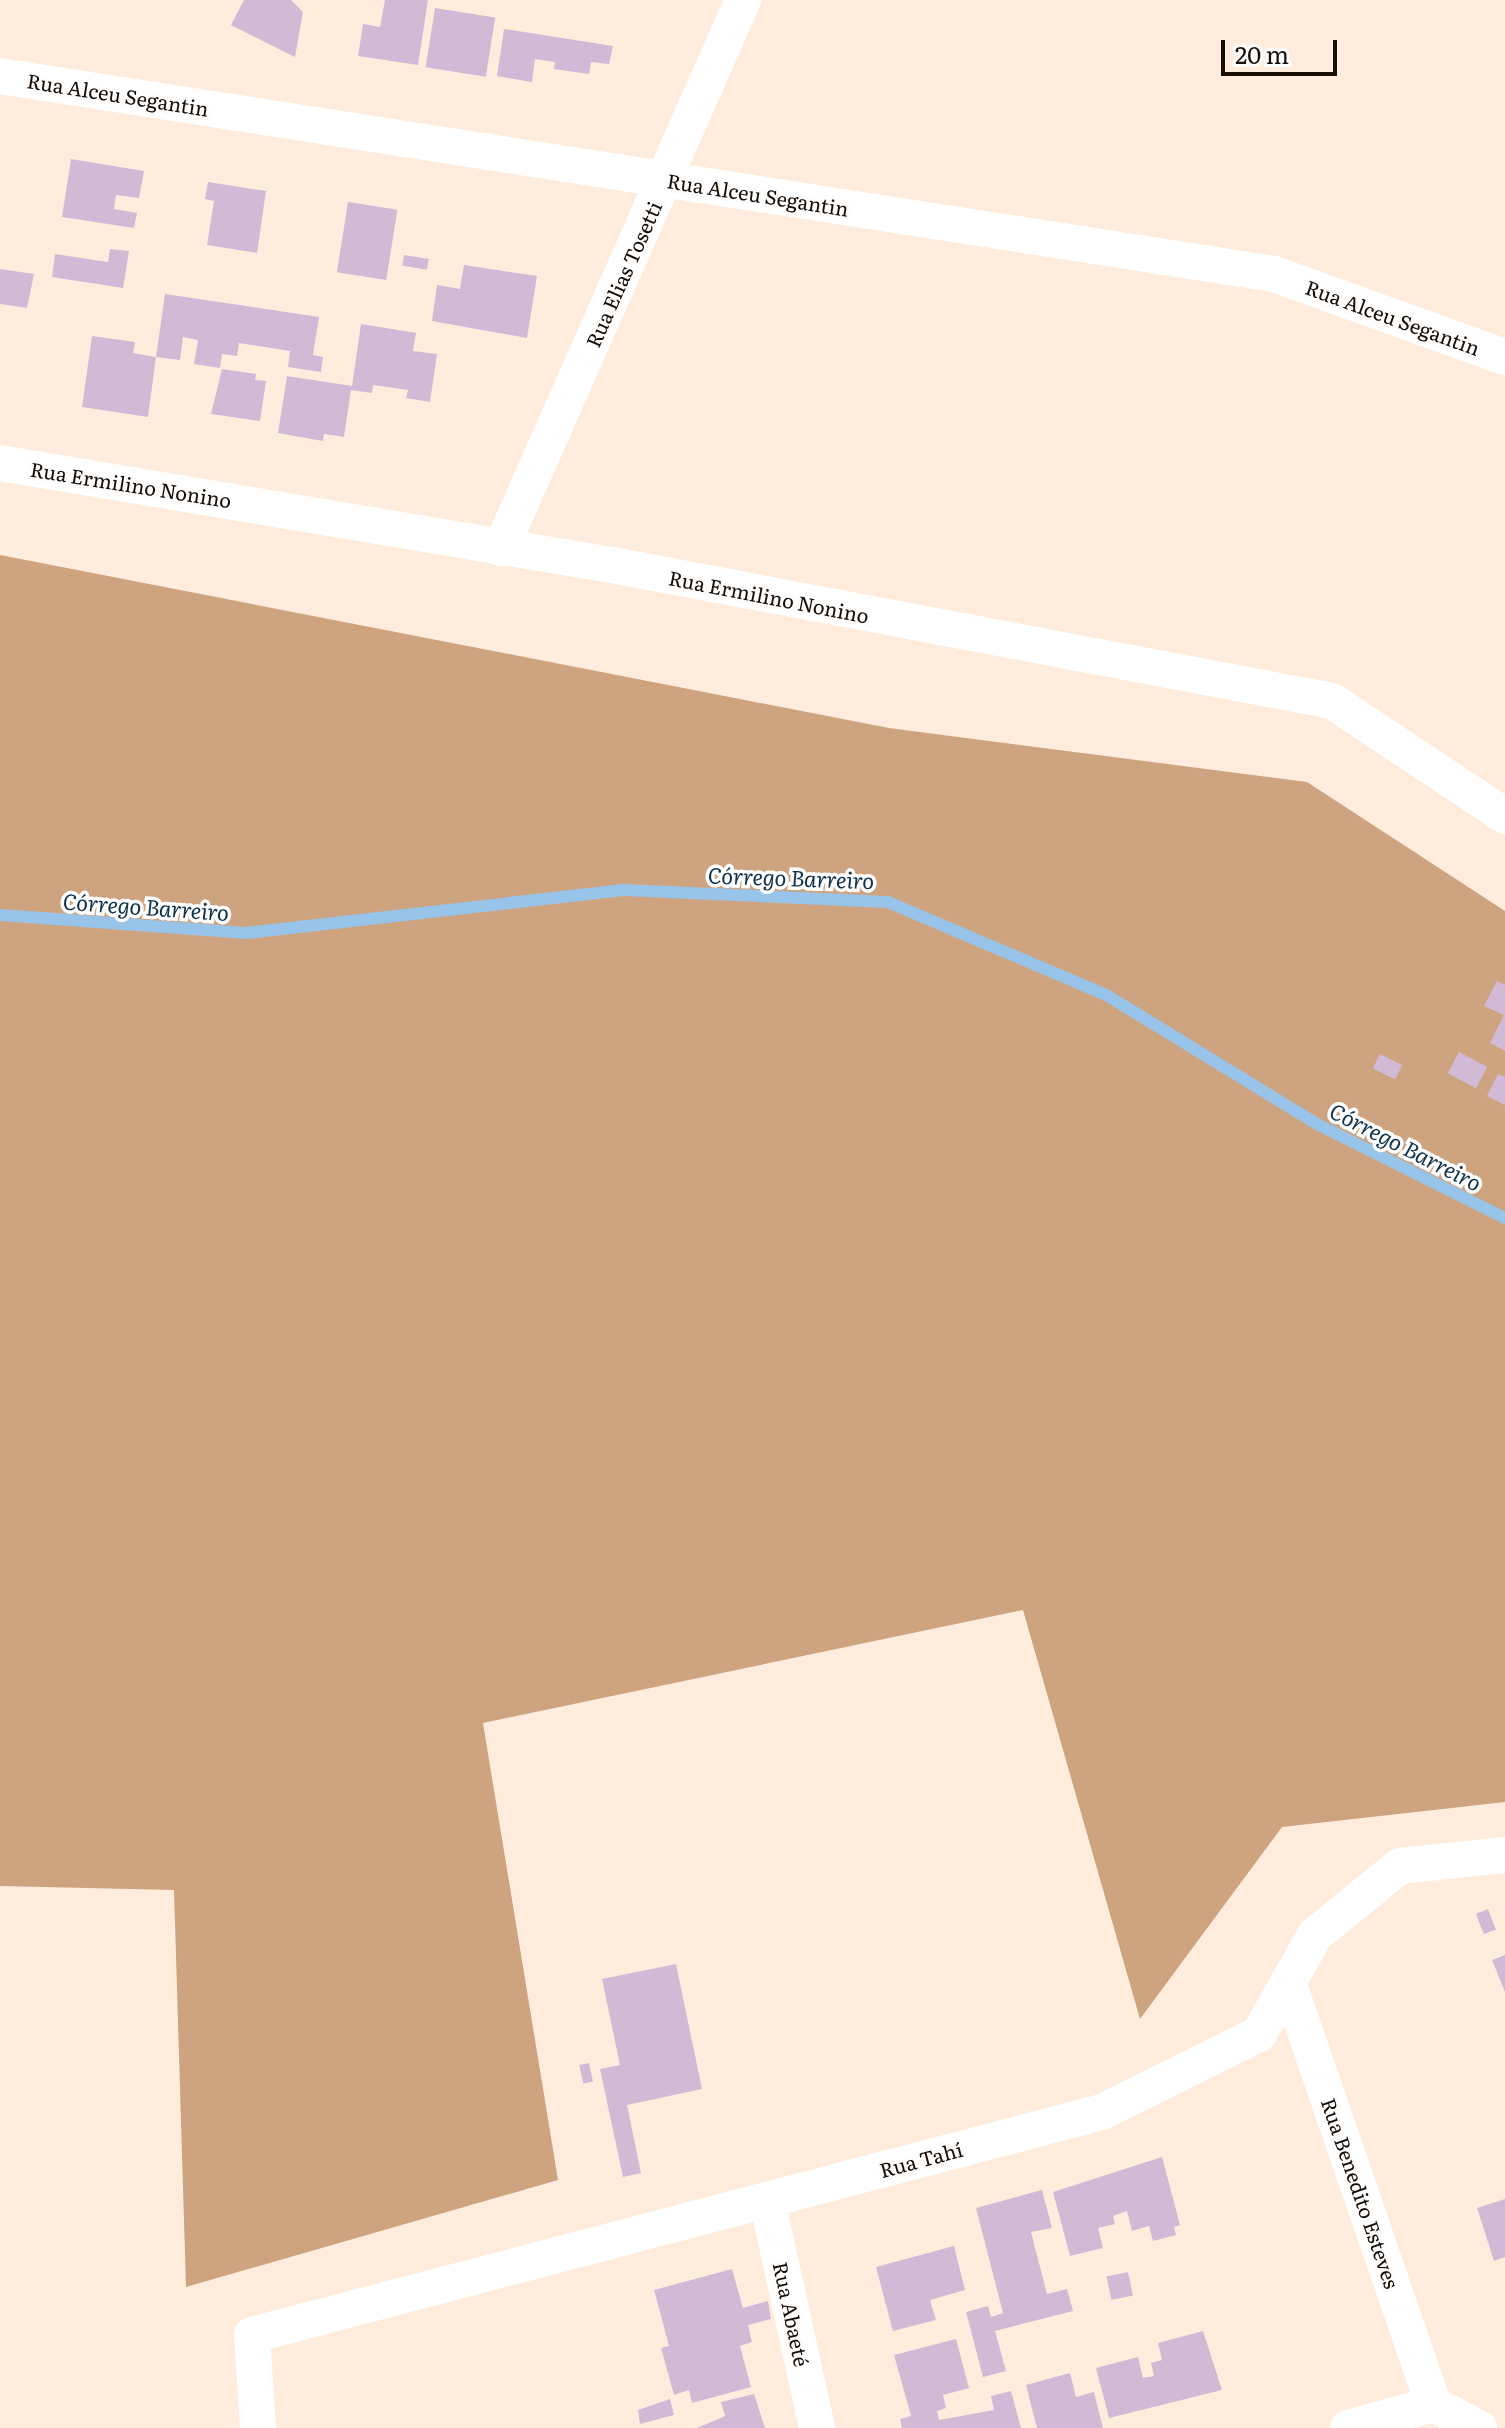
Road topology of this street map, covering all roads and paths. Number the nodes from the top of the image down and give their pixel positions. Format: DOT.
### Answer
graph roads {
  1 [pos="743,0"];
  2 [pos="0,76"];
  3 [pos="666,180"];
  4 [pos="1505,357"];
  5 [pos="0,463"];
  6 [pos="501,548"];
  7 [pos="1505,816"];
  8 [pos="1505,1855"];
  9 [pos="1288,1982"];
  10 [pos="767,2200"];
  11 [pos="1433,2404"];
  12 [pos="258,2428"];
  13 [pos="817,2428"];
  14 [pos="1348,2428"];
  15 [pos="1479,2428"];
  1 -- 3 [label="street, Rua Elias Tosetti"];
  2 -- 3 [label="street, Rua Alceu Segantin"];
  3 -- 4 [label="street, Rua Alceu Segantin"];
  3 -- 6 [label="street, Rua Elias Tosetti"];
  5 -- 6 [label="street, Rua Ermilino Nonino"];
  6 -- 7 [label="street, Rua Ermilino Nonino"];
  8 -- 9 [label="street, Rua Tahí"];
  9 -- 10 [label="street, Rua Tahí"];
  9 -- 11 [label="street, Rua Benedito Esteves"];
  10 -- 12 [label="street, Rua Tahí"];
  10 -- 13 [label="street, Rua Abaeté"];
  11 -- 14 [label="street"];
  11 -- 15 [label="street"];
}
